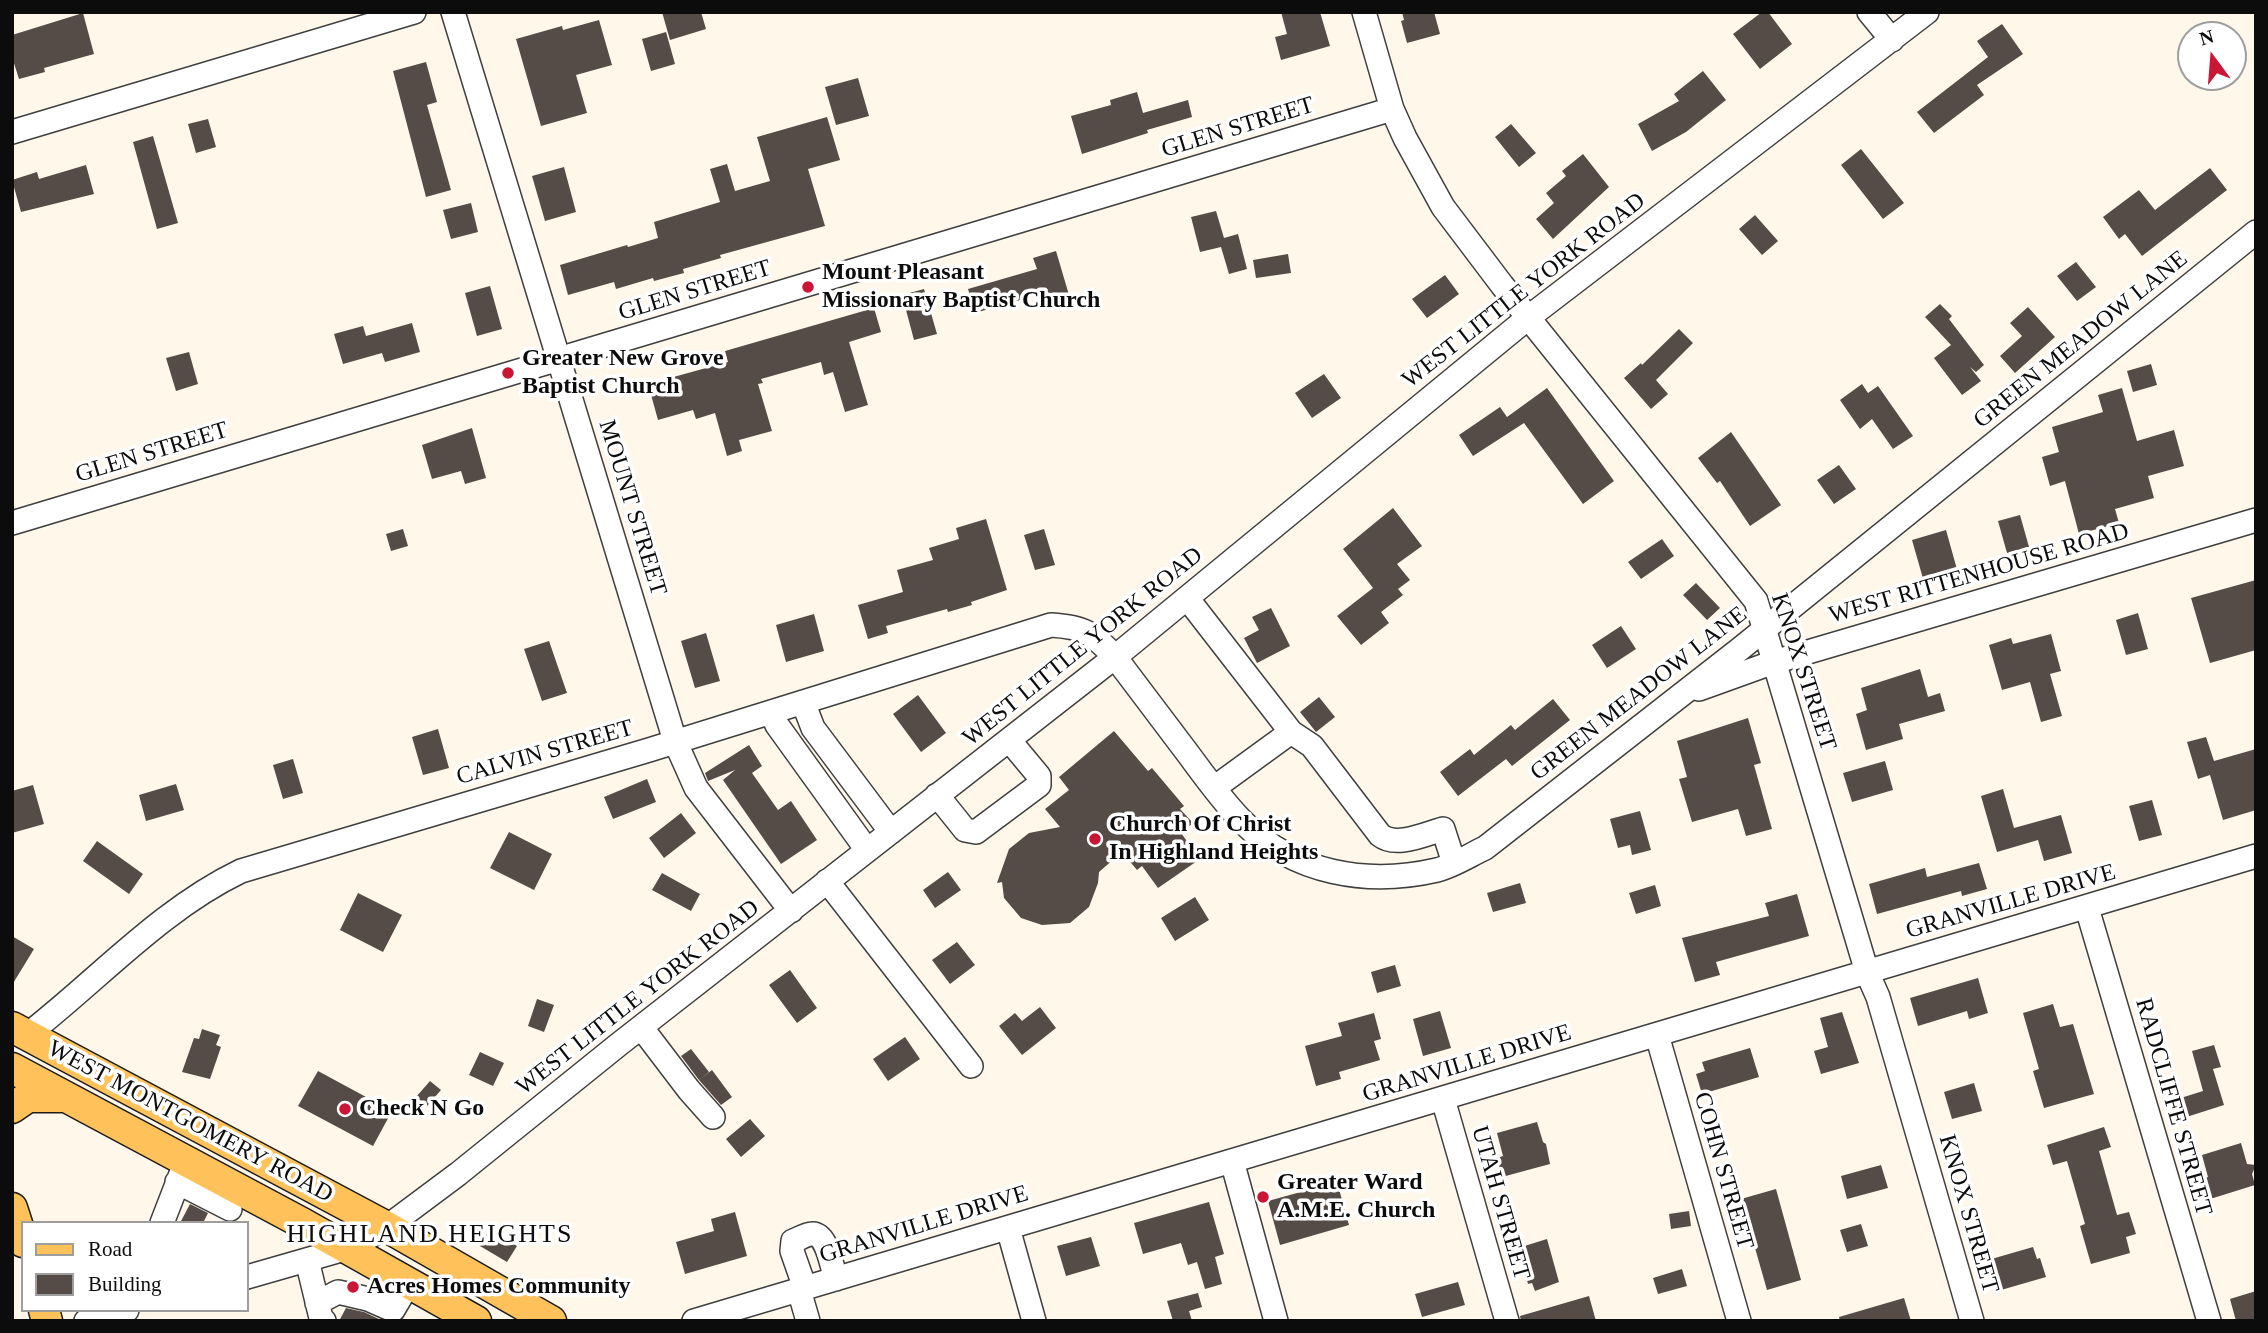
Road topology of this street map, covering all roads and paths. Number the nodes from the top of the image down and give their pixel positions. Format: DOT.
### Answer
graph roads {
  1 [pos="414,12"];
  2 [pos="453,12"];
  3 [pos="1364,12"];
  4 [pos="1869,12"];
  5 [pos="1927,12"];
  6 [pos="1892,40"];
  7 [pos="1392,109"];
  8 [pos="12,132"];
  9 [pos="2256,232"];
  10 [pos="1529,317"];
  11 [pos="560,359"];
  12 [pos="2256,520"];
  13 [pos="12,523"];
  14 [pos="1187,598"];
  15 [pos="1765,629"];
  16 [pos="1115,657"];
  17 [pos="1774,662"];
  18 [pos="1679,696"];
  19 [pos="803,702"];
  20 [pos="771,712"];
  21 [pos="1291,732"];
  22 [pos="1009,740"];
  23 [pos="675,741"];
  24 [pos="1214,788"];
  25 [pos="937,795"];
  26 [pos="891,832"];
  27 [pos="867,850"];
  28 [pos="2256,856"];
  29 [pos="1454,863"];
  30 [pos="827,881"];
  31 [pos="2087,908"];
  32 [pos="791,911"];
  33 [pos="1867,971"];
  34 [pos="641,1027"];
  35 [pos="20,1031"];
  36 [pos="1657,1035"];
  37 [pos="971,1066"];
  38 [pos="12,1068"];
  39 [pos="137,1094"];
  40 [pos="66,1097"];
  41 [pos="1443,1099"];
  42 [pos="12,1108"];
  43 [pos="713,1116"];
  44 [pos="118,1125"];
  45 [pos="1232,1161"];
  46 [pos="182,1172"];
  47 [pos="231,1207"];
  48 [pos="12,1208"];
  49 [pos="163,1221"];
  50 [pos="387,1227"];
  51 [pos="1008,1228"];
  52 [pos="21,1236"];
  53 [pos="348,1248"];
  54 [pos="307,1260"];
  55 [pos="248,1277"];
  56 [pos="836,1279"];
  57 [pos="409,1283"];
  58 [pos="802,1289"];
  59 [pos="120,1312"];
  60 [pos="321,1312"];
  61 [pos="86,1321"];
  62 [pos="476,1321"];
  63 [pos="551,1321"];
  64 [pos="694,1321"];
  65 [pos="808,1321"];
  66 [pos="1034,1321"];
  67 [pos="1276,1321"];
  68 [pos="1507,1321"];
  69 [pos="1739,1321"];
  70 [pos="1972,1321"];
  71 [pos="2209,1321"];
  1 -- 8 [label="street"];
  2 -- 11 [label="street, MOUNT STREET"];
  3 -- 7 [label="street, KNOX STREET"];
  4 -- 6 [label="street"];
  5 -- 6 [label="street, WEST LITTLE YORK ROAD"];
  6 -- 10 [label="street, WEST LITTLE YORK ROAD"];
  7 -- 10 [label="street, KNOX STREET"];
  7 -- 11 [label="street, GLEN STREET"];
  9 -- 15 [label="street, GREEN MEADOW LANE"];
  10 -- 14 [label="street, WEST LITTLE YORK ROAD"];
  10 -- 15 [label="street, KNOX STREET"];
  11 -- 13 [label="street, GLEN STREET"];
  11 -- 23 [label="street, MOUNT STREET"];
  12 -- 17 [label="street, WEST RITTENHOUSE ROAD"];
  14 -- 16 [label="street, WEST LITTLE YORK ROAD"];
  14 -- 21 [label="street"];
  15 -- 17 [label="street, KNOX STREET"];
  15 -- 18 [label="street, GREEN MEADOW LANE"];
  16 -- 19 [label="street, CALVIN STREET"];
  16 -- 22 [label="street, WEST LITTLE YORK ROAD"];
  16 -- 24 [label="street, GREEN MEADOW LANE"];
  17 -- 18 [label="street, WEST RITTENHOUSE ROAD"];
  17 -- 33 [label="street, KNOX STREET"];
  18 -- 29 [label="street, GREEN MEADOW LANE"];
  19 -- 20 [label="street, CALVIN STREET"];
  19 -- 26 [label="street"];
  20 -- 23 [label="street, CALVIN STREET"];
  20 -- 27 [label="street"];
  21 -- 24 [label="street"];
  21 -- 29 [label="street"];
  22 -- 25 [label="street, WEST LITTLE YORK ROAD"];
  22 -- 25 [label="street"];
  23 -- 32 [label="street, MOUNT STREET"];
  23 -- 35 [label="street, CALVIN STREET"];
  24 -- 29 [label="street, GREEN MEADOW LANE"];
  25 -- 26 [label="street, WEST LITTLE YORK ROAD"];
  26 -- 27 [label="street, WEST LITTLE YORK ROAD"];
  27 -- 30 [label="street, WEST LITTLE YORK ROAD"];
  28 -- 31 [label="street, GRANVILLE DRIVE"];
  30 -- 32 [label="street, WEST LITTLE YORK ROAD"];
  30 -- 37 [label="street"];
  31 -- 33 [label="street, GRANVILLE DRIVE"];
  31 -- 71 [label="street, RADCLIFFE STREET"];
  32 -- 34 [label="street, WEST LITTLE YORK ROAD"];
  33 -- 36 [label="street, GRANVILLE DRIVE"];
  33 -- 70 [label="street, KNOX STREET"];
  34 -- 43 [label="street"];
  34 -- 50 [label="street, WEST LITTLE YORK ROAD"];
  35 -- 39 [label="main road, WEST MONTGOMERY ROAD"];
  36 -- 41 [label="street, GRANVILLE DRIVE"];
  36 -- 69 [label="street, COHN STREET"];
  38 -- 40 [label="main road, WEST MONTGOMERY ROAD"];
  39 -- 44 [label="main road"];
  39 -- 50 [label="main road, WEST MONTGOMERY ROAD"];
  40 -- 42 [label="main road"];
  40 -- 44 [label="main road, WEST MONTGOMERY ROAD"];
  41 -- 45 [label="street, GRANVILLE DRIVE"];
  41 -- 68 [label="street, UTAH STREET"];
  44 -- 46 [label="main road, WEST MONTGOMERY ROAD"];
  45 -- 51 [label="street, GRANVILLE DRIVE"];
  45 -- 67 [label="street"];
  46 -- 47 [label="main road, WEST MONTGOMERY ROAD"];
  46 -- 49 [label="street"];
  47 -- 53 [label="main road, WEST MONTGOMERY ROAD"];
  48 -- 52 [label="main road"];
  50 -- 53 [label="street, WEST LITTLE YORK ROAD"];
  50 -- 63 [label="main road, WEST MONTGOMERY ROAD"];
  51 -- 56 [label="street, GRANVILLE DRIVE"];
  51 -- 66 [label="street"];
  53 -- 54 [label="street, WEST LITTLE YORK ROAD"];
  53 -- 57 [label="main road, WEST MONTGOMERY ROAD"];
  54 -- 55 [label="street, WEST LITTLE YORK ROAD"];
  54 -- 60 [label="street"];
  56 -- 58 [label="street, GRANVILLE DRIVE"];
  56 -- 58 [label="street"];
  57 -- 60 [label="street"];
  57 -- 62 [label="main road, WEST MONTGOMERY ROAD"];
  58 -- 64 [label="street, GRANVILLE DRIVE"];
  58 -- 65 [label="street"];
  59 -- 61 [label="street"];
}
